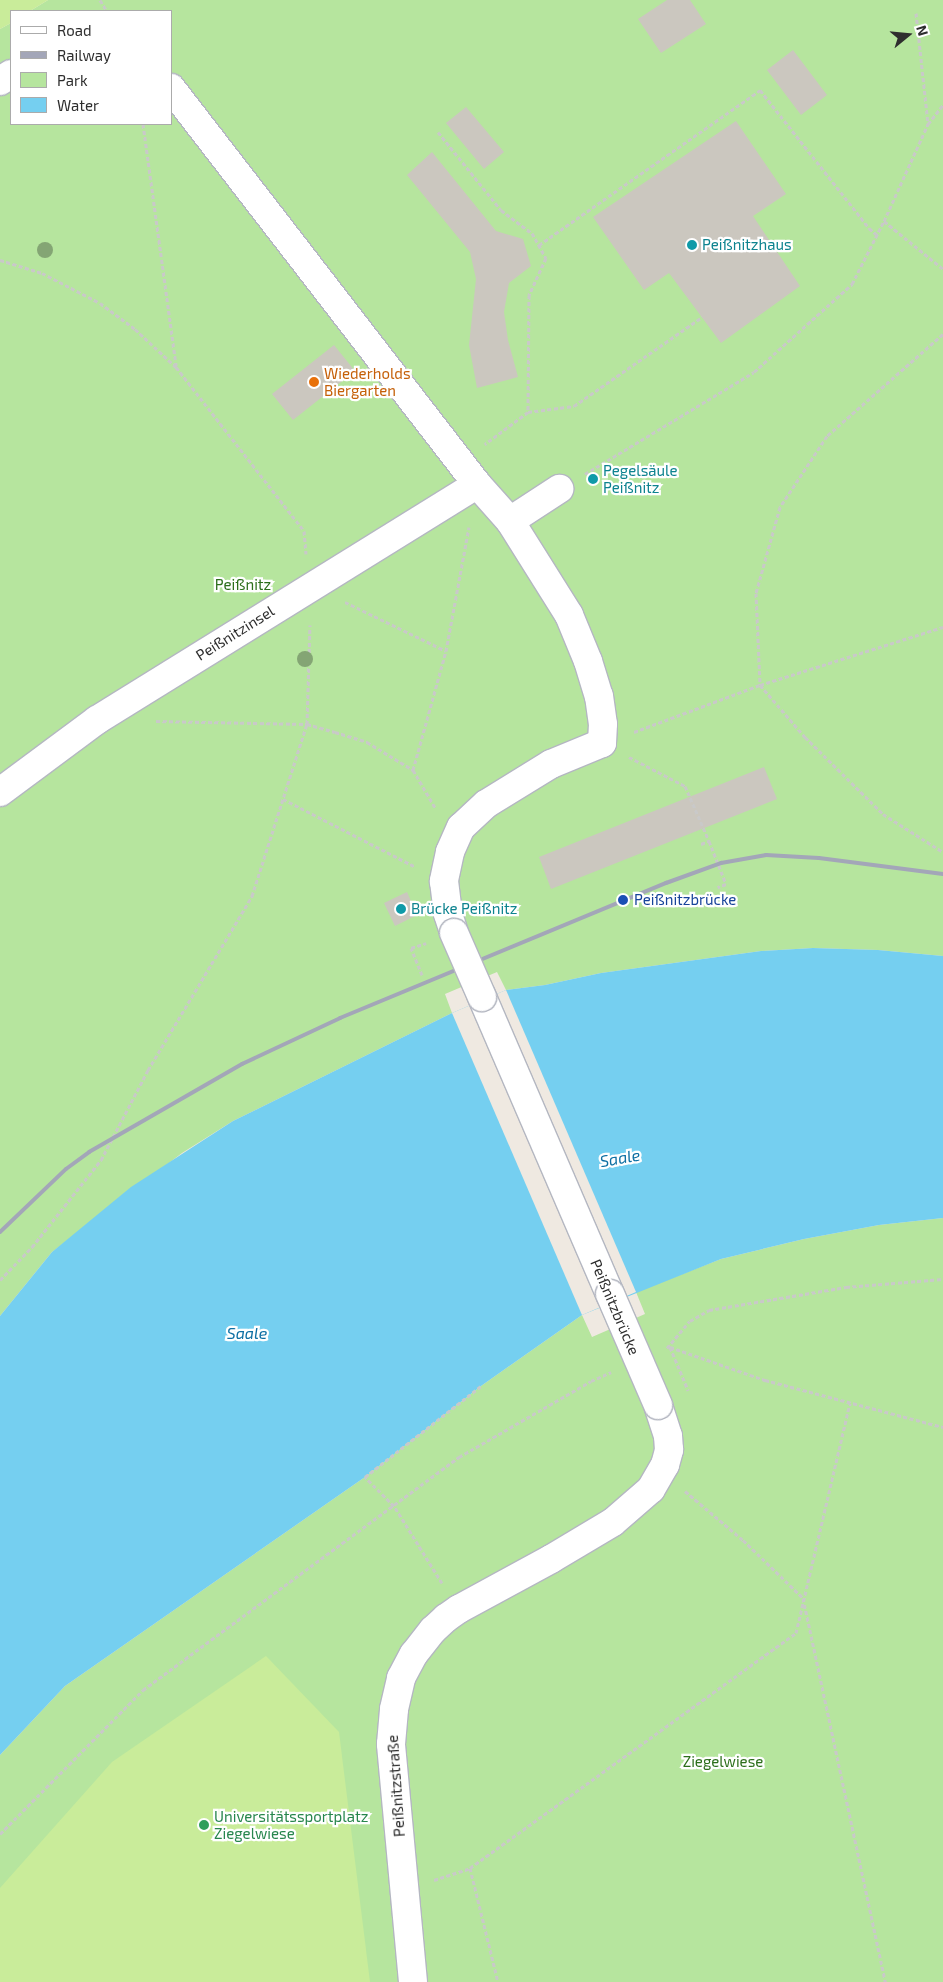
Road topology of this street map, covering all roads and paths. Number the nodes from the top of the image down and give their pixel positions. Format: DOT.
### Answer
graph roads {
  1 [pos="916,13"];
  2 [pos="172,89"];
  3 [pos="943,105"];
  4 [pos="928,124"];
  5 [pos="143,125"];
  6 [pos="438,132"];
  7 [pos="884,221"];
  8 [pos="877,235"];
  9 [pos="539,245"];
  10 [pos="0,260"];
  11 [pos="943,269"];
  12 [pos="702,317"];
  13 [pos="943,334"];
  14 [pos="176,367"];
  15 [pos="528,412"];
  16 [pos="460,462"];
  17 [pos="477,484"];
  18 [pos="559,489"];
  19 [pos="510,521"];
  20 [pos="310,586"];
  21 [pos="943,627"];
  22 [pos="446,651"];
  23 [pos="760,685"];
  24 [pos="155,721"];
  25 [pos="308,724"];
  26 [pos="602,743"];
  27 [pos="413,770"];
  28 [pos="421,783"];
  29 [pos="0,792"];
  30 [pos="283,799"];
  31 [pos="709,841"];
  32 [pos="701,844"];
  33 [pos="943,852"];
  34 [pos="444,881"];
  35 [pos="718,887"];
  36 [pos="943,1279"];
  37 [pos="0,1280"];
  38 [pos="670,1346"];
  39 [pos="661,1350"];
  40 [pos="617,1370"];
  41 [pos="685,1381"];
  42 [pos="481,1386"];
  43 [pos="850,1403"];
  44 [pos="943,1428"];
  45 [pos="661,1473"];
  46 [pos="394,1506"];
  47 [pos="803,1598"];
  48 [pos="459,1609"];
  49 [pos="0,1834"];
  50 [pos="413,1982"];
  51 [pos="498,1982"];
  52 [pos="885,1982"];
  1 -- 4 [label="path"];
  2 -- 16 [label="lane"];
  3 -- 4 [label="path"];
  4 -- 7 [label="path"];
  5 -- 14 [label="path"];
  6 -- 9 [label="path"];
  7 -- 8 [label="path"];
  7 -- 11 [label="path"];
  8 -- 9 [label="path"];
  8 -- 18 [label="path"];
  9 -- 15 [label="path"];
  10 -- 14 [label="path"];
  12 -- 15 [label="path"];
  13 -- 23 [label="path"];
  14 -- 20 [label="path"];
  15 -- 16 [label="path"];
  16 -- 17 [label="lane"];
  17 -- 19 [label="lane"];
  17 -- 20 [label="lane, Peißnitzinsel"];
  17 -- 22 [label="path"];
  18 -- 19 [label="lane"];
  19 -- 26 [label="lane"];
  20 -- 22 [label="path"];
  20 -- 25 [label="path"];
  20 -- 29 [label="lane, Peißnitzinsel"];
  21 -- 23 [label="path"];
  22 -- 27 [label="path"];
  23 -- 26 [label="path"];
  23 -- 33 [label="path"];
  24 -- 25 [label="path"];
  25 -- 27 [label="path"];
  25 -- 30 [label="path"];
  26 -- 31 [label="path"];
  26 -- 34 [label="lane"];
  27 -- 28 [label="path"];
  30 -- 34 [label="path"];
  30 -- 37 [label="path"];
  31 -- 32 [label="path"];
  31 -- 35 [label="path"];
  34 -- 45 [label="lane, Peißnitzbrücke, bridge"];
  36 -- 38 [label="path"];
  38 -- 39 [label="path"];
  38 -- 41 [label="path"];
  38 -- 43 [label="path"];
  40 -- 46 [label="path"];
  42 -- 46 [label="path"];
  43 -- 44 [label="path"];
  43 -- 47 [label="path"];
  45 -- 47 [label="path"];
  45 -- 48 [label="lane, Peißnitzstraße"];
  46 -- 48 [label="path"];
  46 -- 49 [label="path"];
  47 -- 51 [label="path"];
  47 -- 52 [label="path"];
  48 -- 50 [label="lane, Peißnitzstraße"];
}
